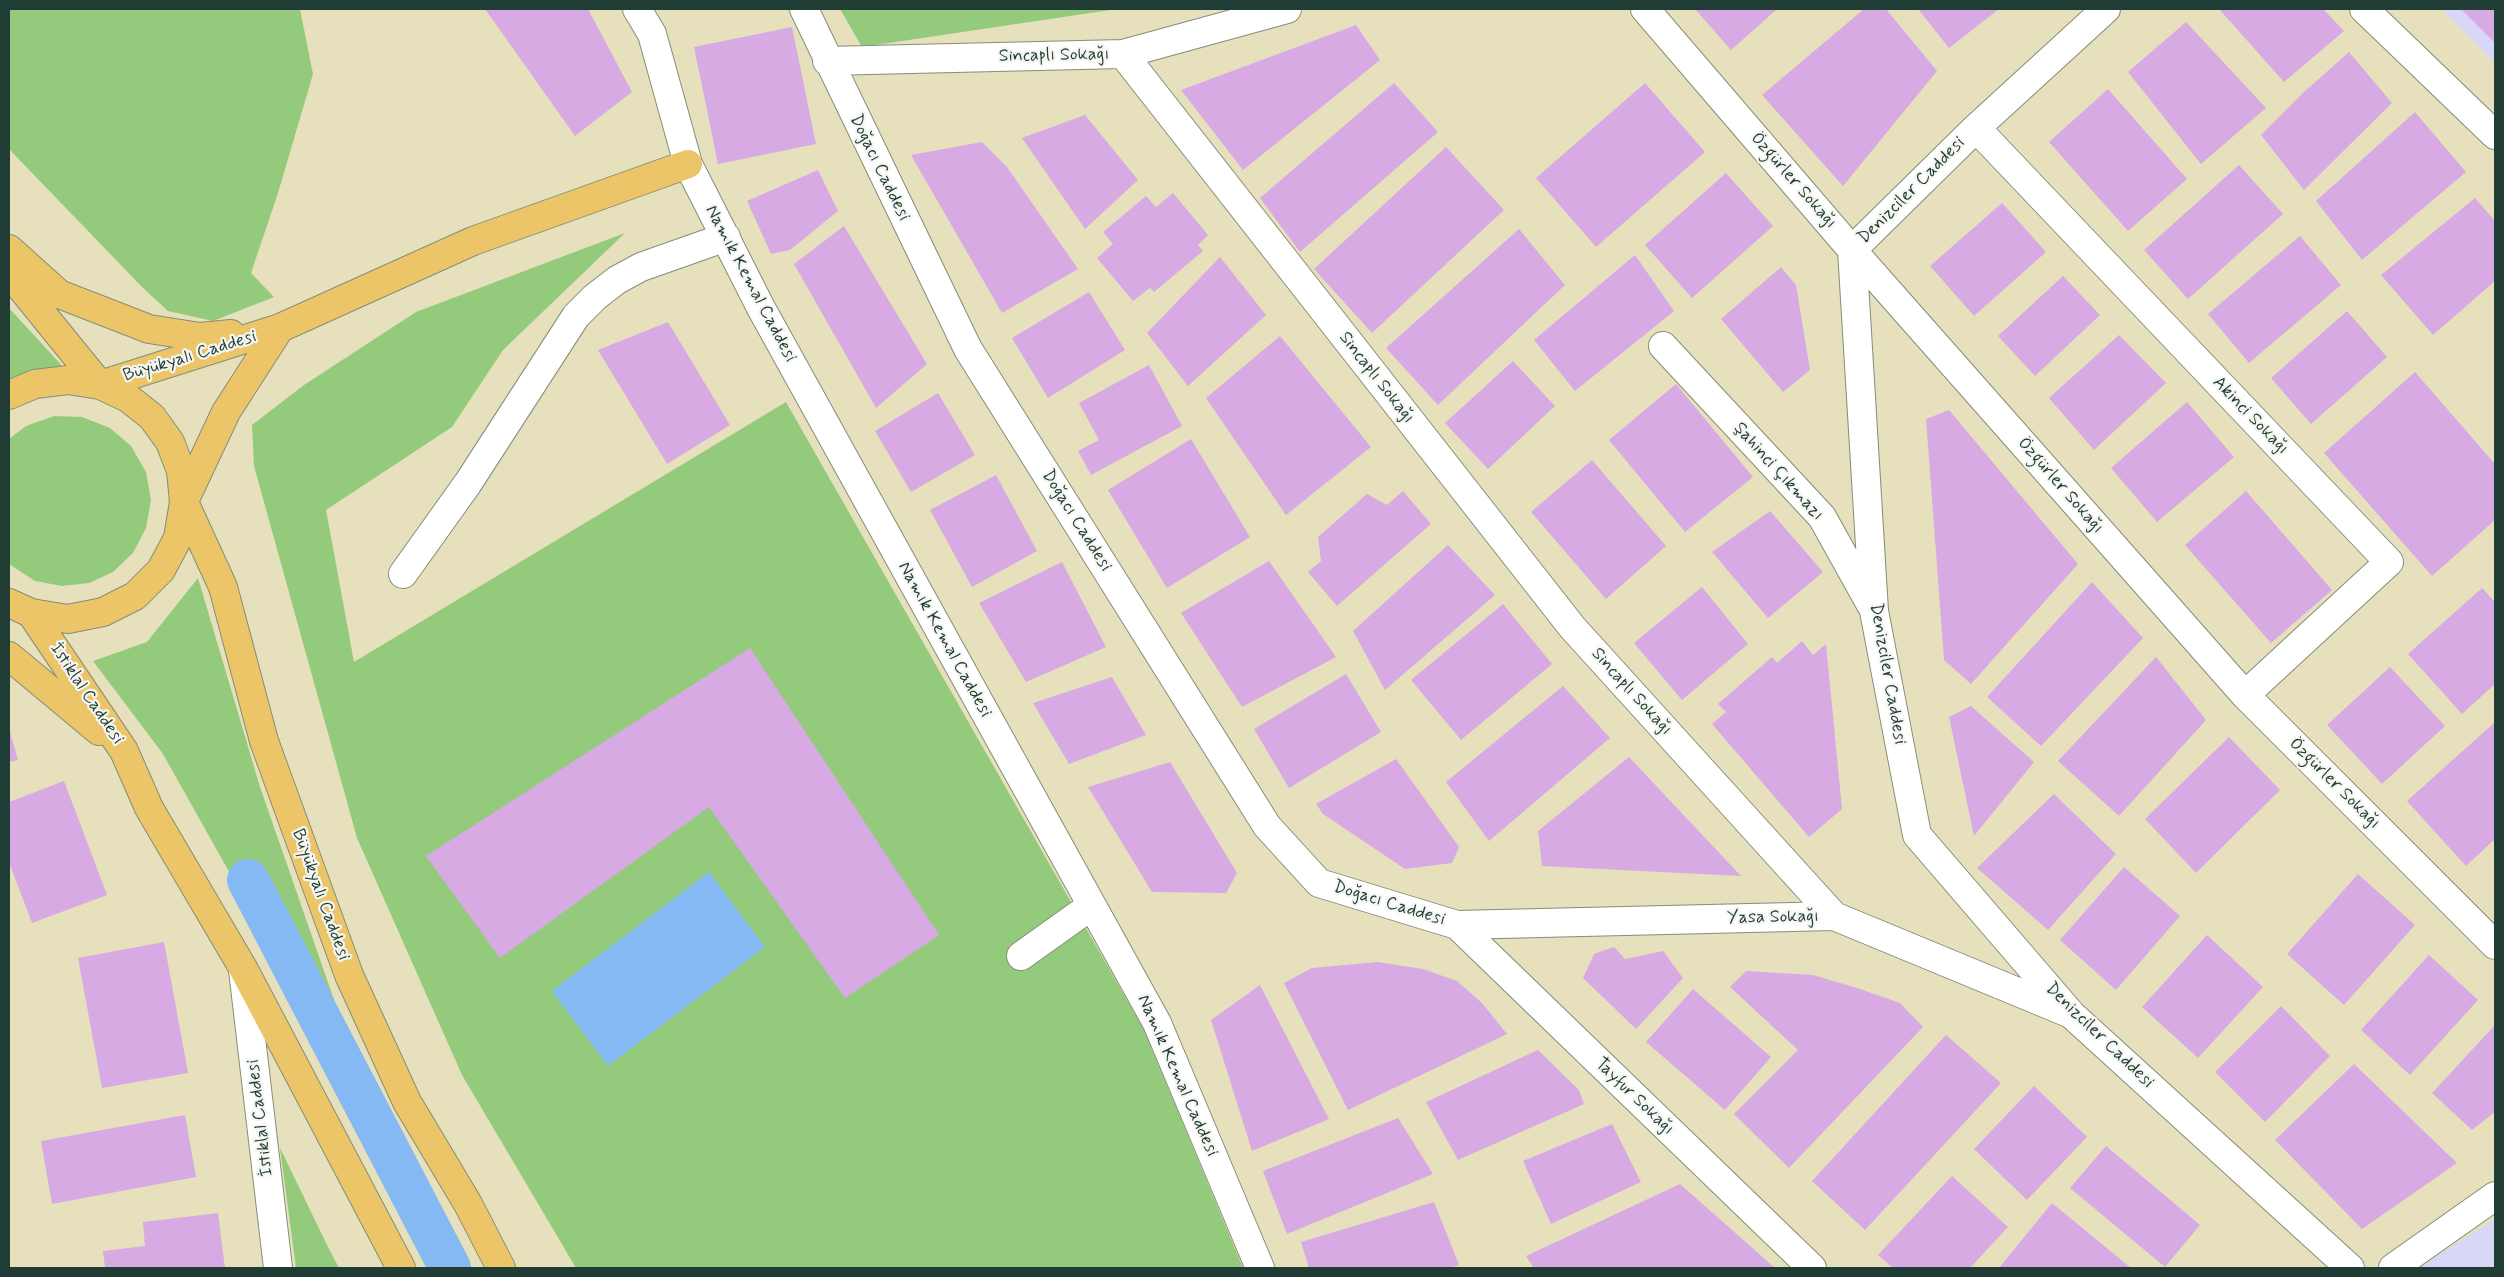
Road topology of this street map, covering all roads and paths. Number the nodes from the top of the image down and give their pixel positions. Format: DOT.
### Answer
graph roads {
  1 [pos="637,9"];
  2 [pos="804,9"];
  3 [pos="1287,9"];
  4 [pos="1645,9"];
  5 [pos="2106,9"];
  6 [pos="2364,9"];
  7 [pos="652,21"];
  8 [pos="1123,54"];
  9 [pos="827,61"];
  10 [pos="1976,128"];
  11 [pos="2495,135"];
  12 [pos="688,164"];
  13 [pos="726,238"];
  14 [pos="9,249"];
  15 [pos="1852,250"];
  16 [pos="9,273"];
  17 [pos="280,328"];
  18 [pos="1663,346"];
  19 [pos="100,385"];
  20 [pos="9,395"];
  21 [pos="184,502"];
  22 [pos="403,574"];
  23 [pos="20,608"];
  24 [pos="1874,611"];
  25 [pos="9,656"];
  26 [pos="2244,695"];
  27 [pos="124,751"];
  28 [pos="1091,906"];
  29 [pos="1834,916"];
  30 [pos="1457,925"];
  31 [pos="2495,945"];
  32 [pos="1022,956"];
  33 [pos="243,968"];
  34 [pos="2071,1014"];
  35 [pos="2495,1196"];
  36 [pos="468,1204"];
  37 [pos="278,1268"];
  38 [pos="401,1268"];
  39 [pos="501,1268"];
  40 [pos="514,1268"];
  41 [pos="1260,1268"];
  42 [pos="1812,1268"];
  43 [pos="2350,1268"];
  44 [pos="2393,1268"];
  1 -- 7 [label="street, Namık Kemal Caddesi"];
  2 -- 9 [label="street, Doğacı Caddesi"];
  3 -- 8 [label="street"];
  4 -- 15 [label="street, Özgürler Sokağı"];
  5 -- 10 [label="street, Denizciler Caddesi"];
  6 -- 11 [label="street"];
  7 -- 12 [label="street, Namık Kemal Caddesi"];
  8 -- 9 [label="street, Sincaplı Sokağı"];
  8 -- 29 [label="street, Sincaplı Sokağı"];
  9 -- 30 [label="street, Doğacı Caddesi"];
  10 -- 15 [label="street, Denizciler Caddesi"];
  10 -- 26 [label="street, Akinci Sokağı"];
  12 -- 13 [label="street, Namık Kemal Caddesi"];
  12 -- 17 [label="main road"];
  13 -- 22 [label="street"];
  13 -- 28 [label="street, Namık Kemal Caddesi"];
  14 -- 17 [label="main road"];
  15 -- 24 [label="street, Denizciler Caddesi"];
  15 -- 26 [label="street, Özgürler Sokağı"];
  16 -- 19 [label="main road, Büyükyalı Caddesi"];
  17 -- 19 [label="main road, Büyükyalı Caddesi"];
  17 -- 21 [label="main road"];
  18 -- 24 [label="street, Şahinci Çıkmazı"];
  19 -- 20 [label="main road, Büyükyalı Caddesi"];
  19 -- 21 [label="main road, Büyükyalı Caddesi"];
  21 -- 23 [label="main road, Büyükyalı Caddesi"];
  21 -- 36 [label="main road, Büyükyalı Caddesi"];
  23 -- 27 [label="main road, İstiklal Caddesi"];
  24 -- 34 [label="street, Denizciler Caddesi"];
  25 -- 27 [label="main road, İstiklal Caddesi"];
  26 -- 31 [label="street, Özgürler Sokağı"];
  27 -- 33 [label="main road"];
  28 -- 32 [label="street"];
  28 -- 41 [label="street, Namık Kemal Caddesi"];
  29 -- 30 [label="street, Yasa Sokağı"];
  29 -- 34 [label="street, Yasa Sokağı"];
  30 -- 42 [label="street, Tayfur Sokağı"];
  33 -- 37 [label="street, İstiklal Caddesi"];
  33 -- 38 [label="main road"];
  34 -- 43 [label="street, Denizciler Caddesi"];
  35 -- 44 [label="street"];
  36 -- 39 [label="main road, Büyükyalı Caddesi"];
  36 -- 40 [label="main road"];
}
